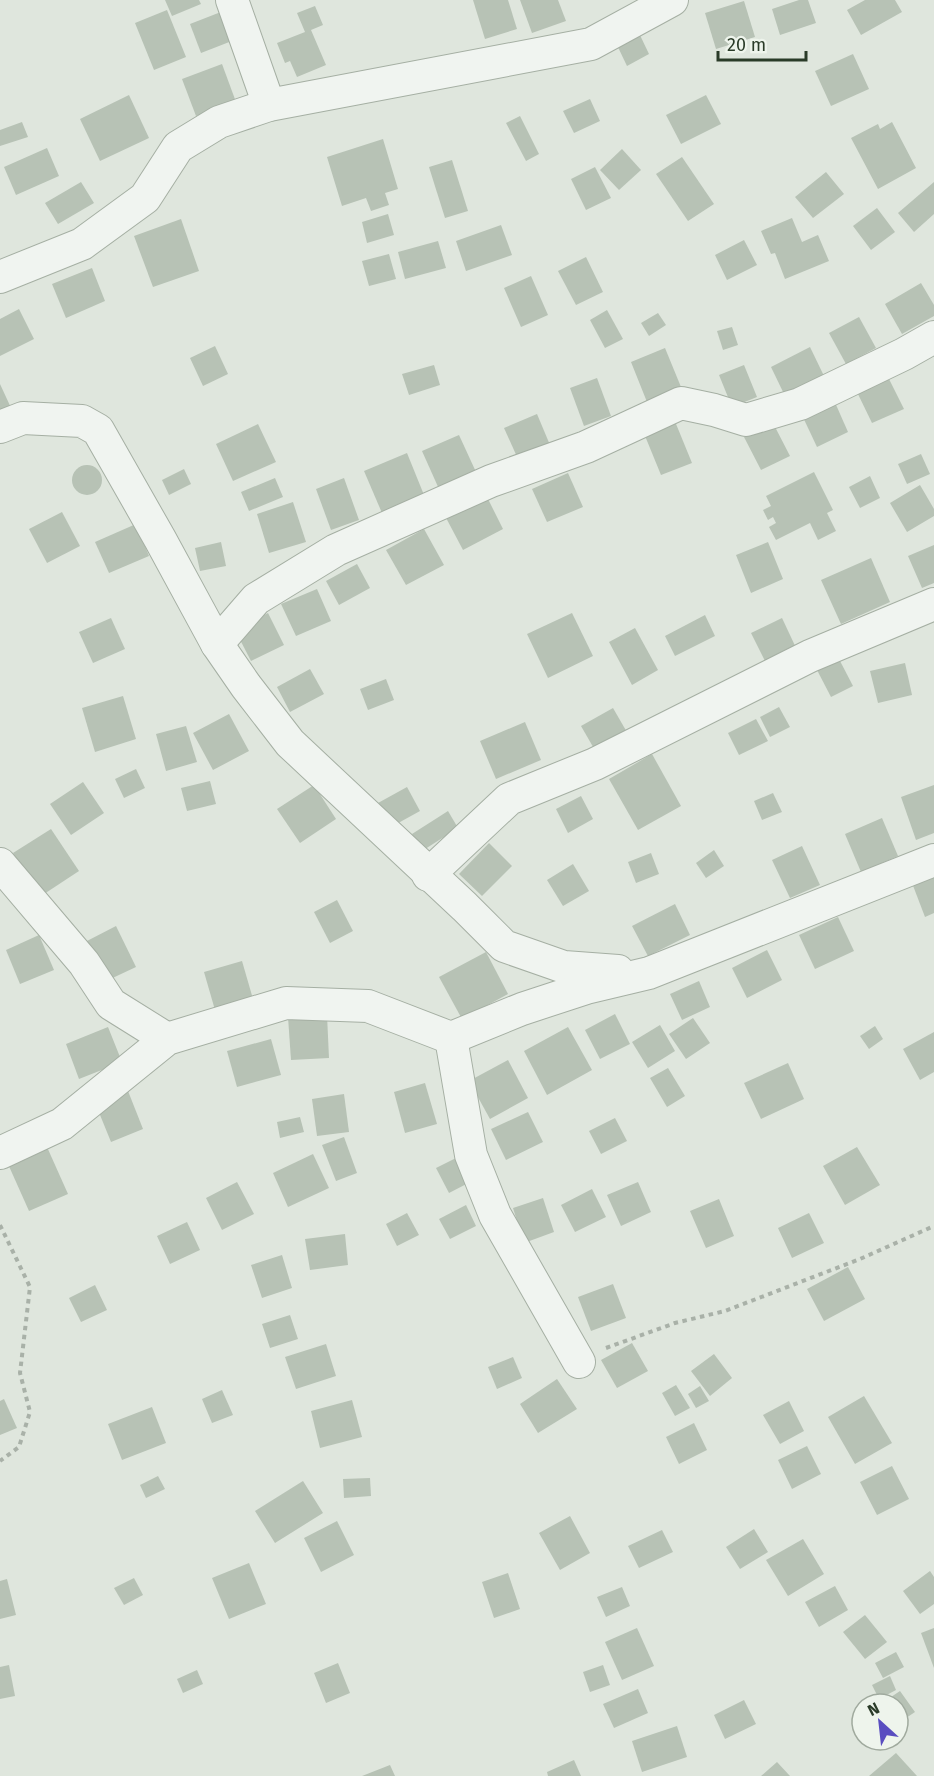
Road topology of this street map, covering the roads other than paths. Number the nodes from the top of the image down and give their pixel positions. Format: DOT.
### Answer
graph roads {
  1 [pos="232,0"];
  2 [pos="672,0"];
  3 [pos="269,105"];
  4 [pos="0,278"];
  5 [pos="934,337"];
  6 [pos="0,427"];
  7 [pos="934,604"];
  8 [pos="217,644"];
  9 [pos="934,860"];
  10 [pos="0,864"];
  11 [pos="428,875"];
  12 [pos="649,973"];
  13 [pos="451,1038"];
  14 [pos="167,1039"];
  15 [pos="0,1153"];
  16 [pos="579,1362"];
  1 -- 3 [label="street"];
  2 -- 3 [label="street"];
  3 -- 4 [label="street"];
  5 -- 8 [label="street"];
  6 -- 8 [label="street"];
  7 -- 11 [label="street"];
  8 -- 11 [label="street"];
  9 -- 12 [label="street"];
  10 -- 14 [label="street"];
  11 -- 12 [label="street"];
  12 -- 13 [label="street"];
  13 -- 14 [label="street"];
  13 -- 16 [label="street"];
  14 -- 15 [label="street"];
}
